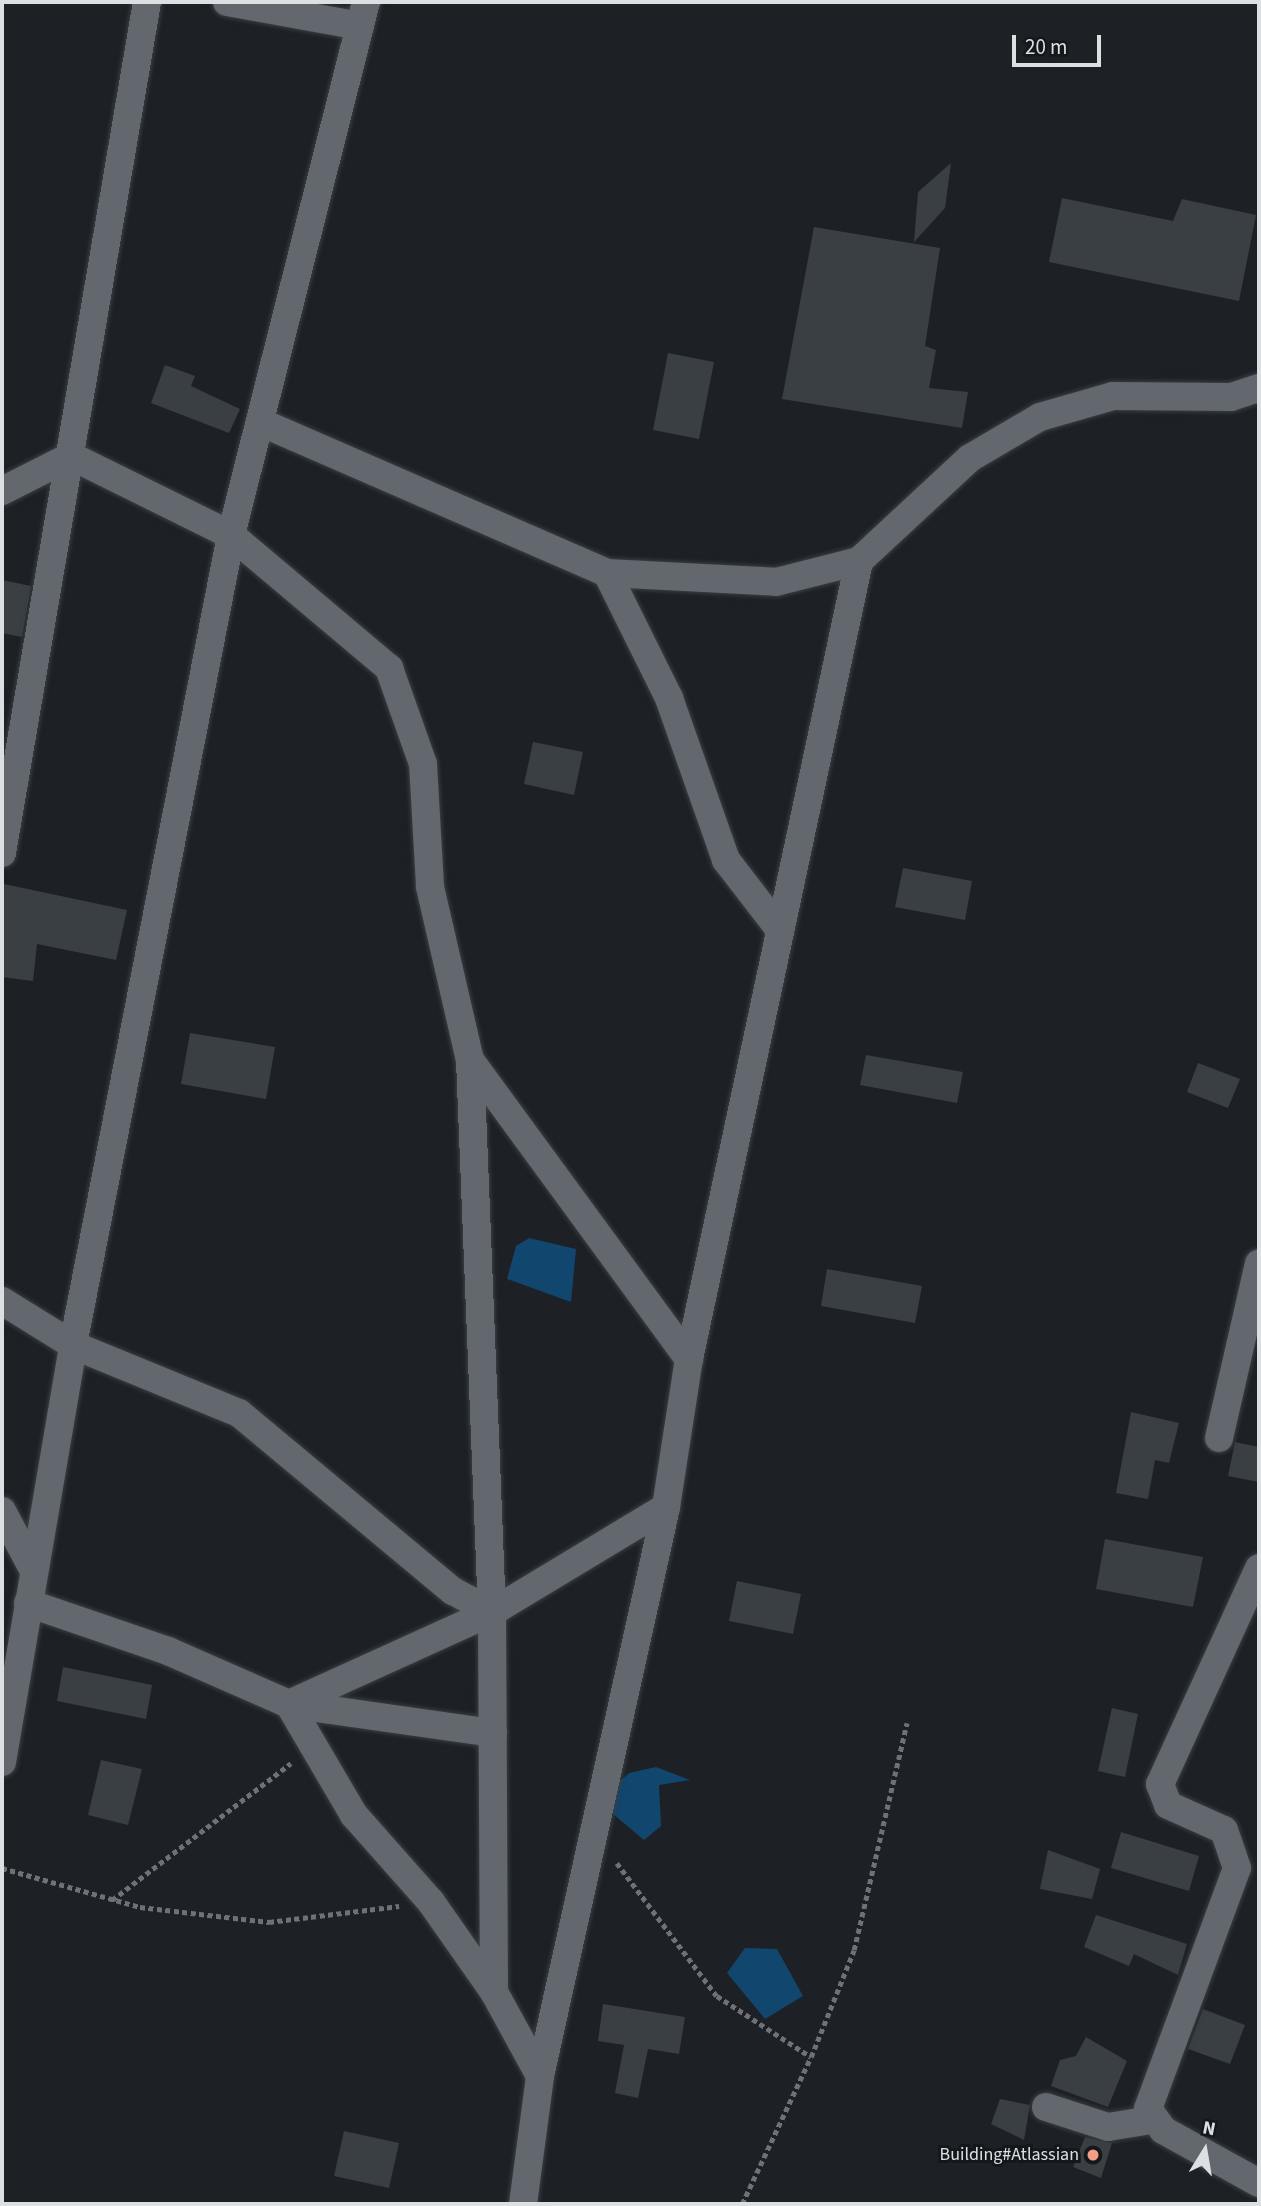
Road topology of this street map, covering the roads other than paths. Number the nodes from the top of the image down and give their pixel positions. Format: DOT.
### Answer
graph roads {
  1 [pos="147,2"];
  2 [pos="227,2"];
  3 [pos="363,14"];
  4 [pos="1259,388"];
  5 [pos="260,422"];
  6 [pos="71,456"];
  7 [pos="2,490"];
  8 [pos="231,535"];
  9 [pos="859,561"];
  10 [pos="607,573"];
  11 [pos="2,853"];
  12 [pos="779,930"];
  13 [pos="470,1059"];
  14 [pos="1259,1264"];
  15 [pos="2,1301"];
  16 [pos="73,1345"];
  17 [pos="689,1359"];
  18 [pos="1219,1438"];
  19 [pos="666,1507"];
  20 [pos="2,1511"];
  21 [pos="1259,1568"];
  22 [pos="34,1571"];
  23 [pos="28,1603"];
  24 [pos="492,1612"];
  25 [pos="289,1704"];
  26 [pos="493,1733"];
  27 [pos="2,1762"];
  28 [pos="494,1992"];
  29 [pos="540,2076"];
  30 [pos="1046,2107"];
  31 [pos="1151,2120"];
  32 [pos="1259,2183"];
  33 [pos="1259,2190"];
  34 [pos="523,2204"];
  35 [pos="1250,2204"];
  1 -- 6 [label="street"];
  2 -- 3 [label="street"];
  3 -- 5 [label="street"];
  4 -- 9 [label="street"];
  5 -- 8 [label="street"];
  5 -- 10 [label="street"];
  6 -- 7 [label="street"];
  6 -- 8 [label="street"];
  6 -- 11 [label="street"];
  8 -- 13 [label="street"];
  8 -- 16 [label="street"];
  9 -- 10 [label="street"];
  9 -- 12 [label="street"];
  10 -- 12 [label="street"];
  12 -- 17 [label="street"];
  13 -- 17 [label="street"];
  13 -- 24 [label="street"];
  14 -- 18 [label="street"];
  15 -- 16 [label="street"];
  16 -- 22 [label="street"];
  16 -- 24 [label="street"];
  17 -- 19 [label="street"];
  19 -- 24 [label="street"];
  19 -- 29 [label="street"];
  20 -- 22 [label="street"];
  21 -- 31 [label="street"];
  22 -- 23 [label="street"];
  23 -- 25 [label="street"];
  23 -- 27 [label="street"];
  24 -- 25 [label="street"];
  24 -- 26 [label="street"];
  25 -- 26 [label="street"];
  25 -- 28 [label="street"];
  26 -- 28 [label="street"];
  28 -- 29 [label="street"];
  29 -- 34 [label="street"];
  30 -- 31 [label="street"];
  31 -- 32 [label="street"];
  33 -- 35 [label="street"];
}
